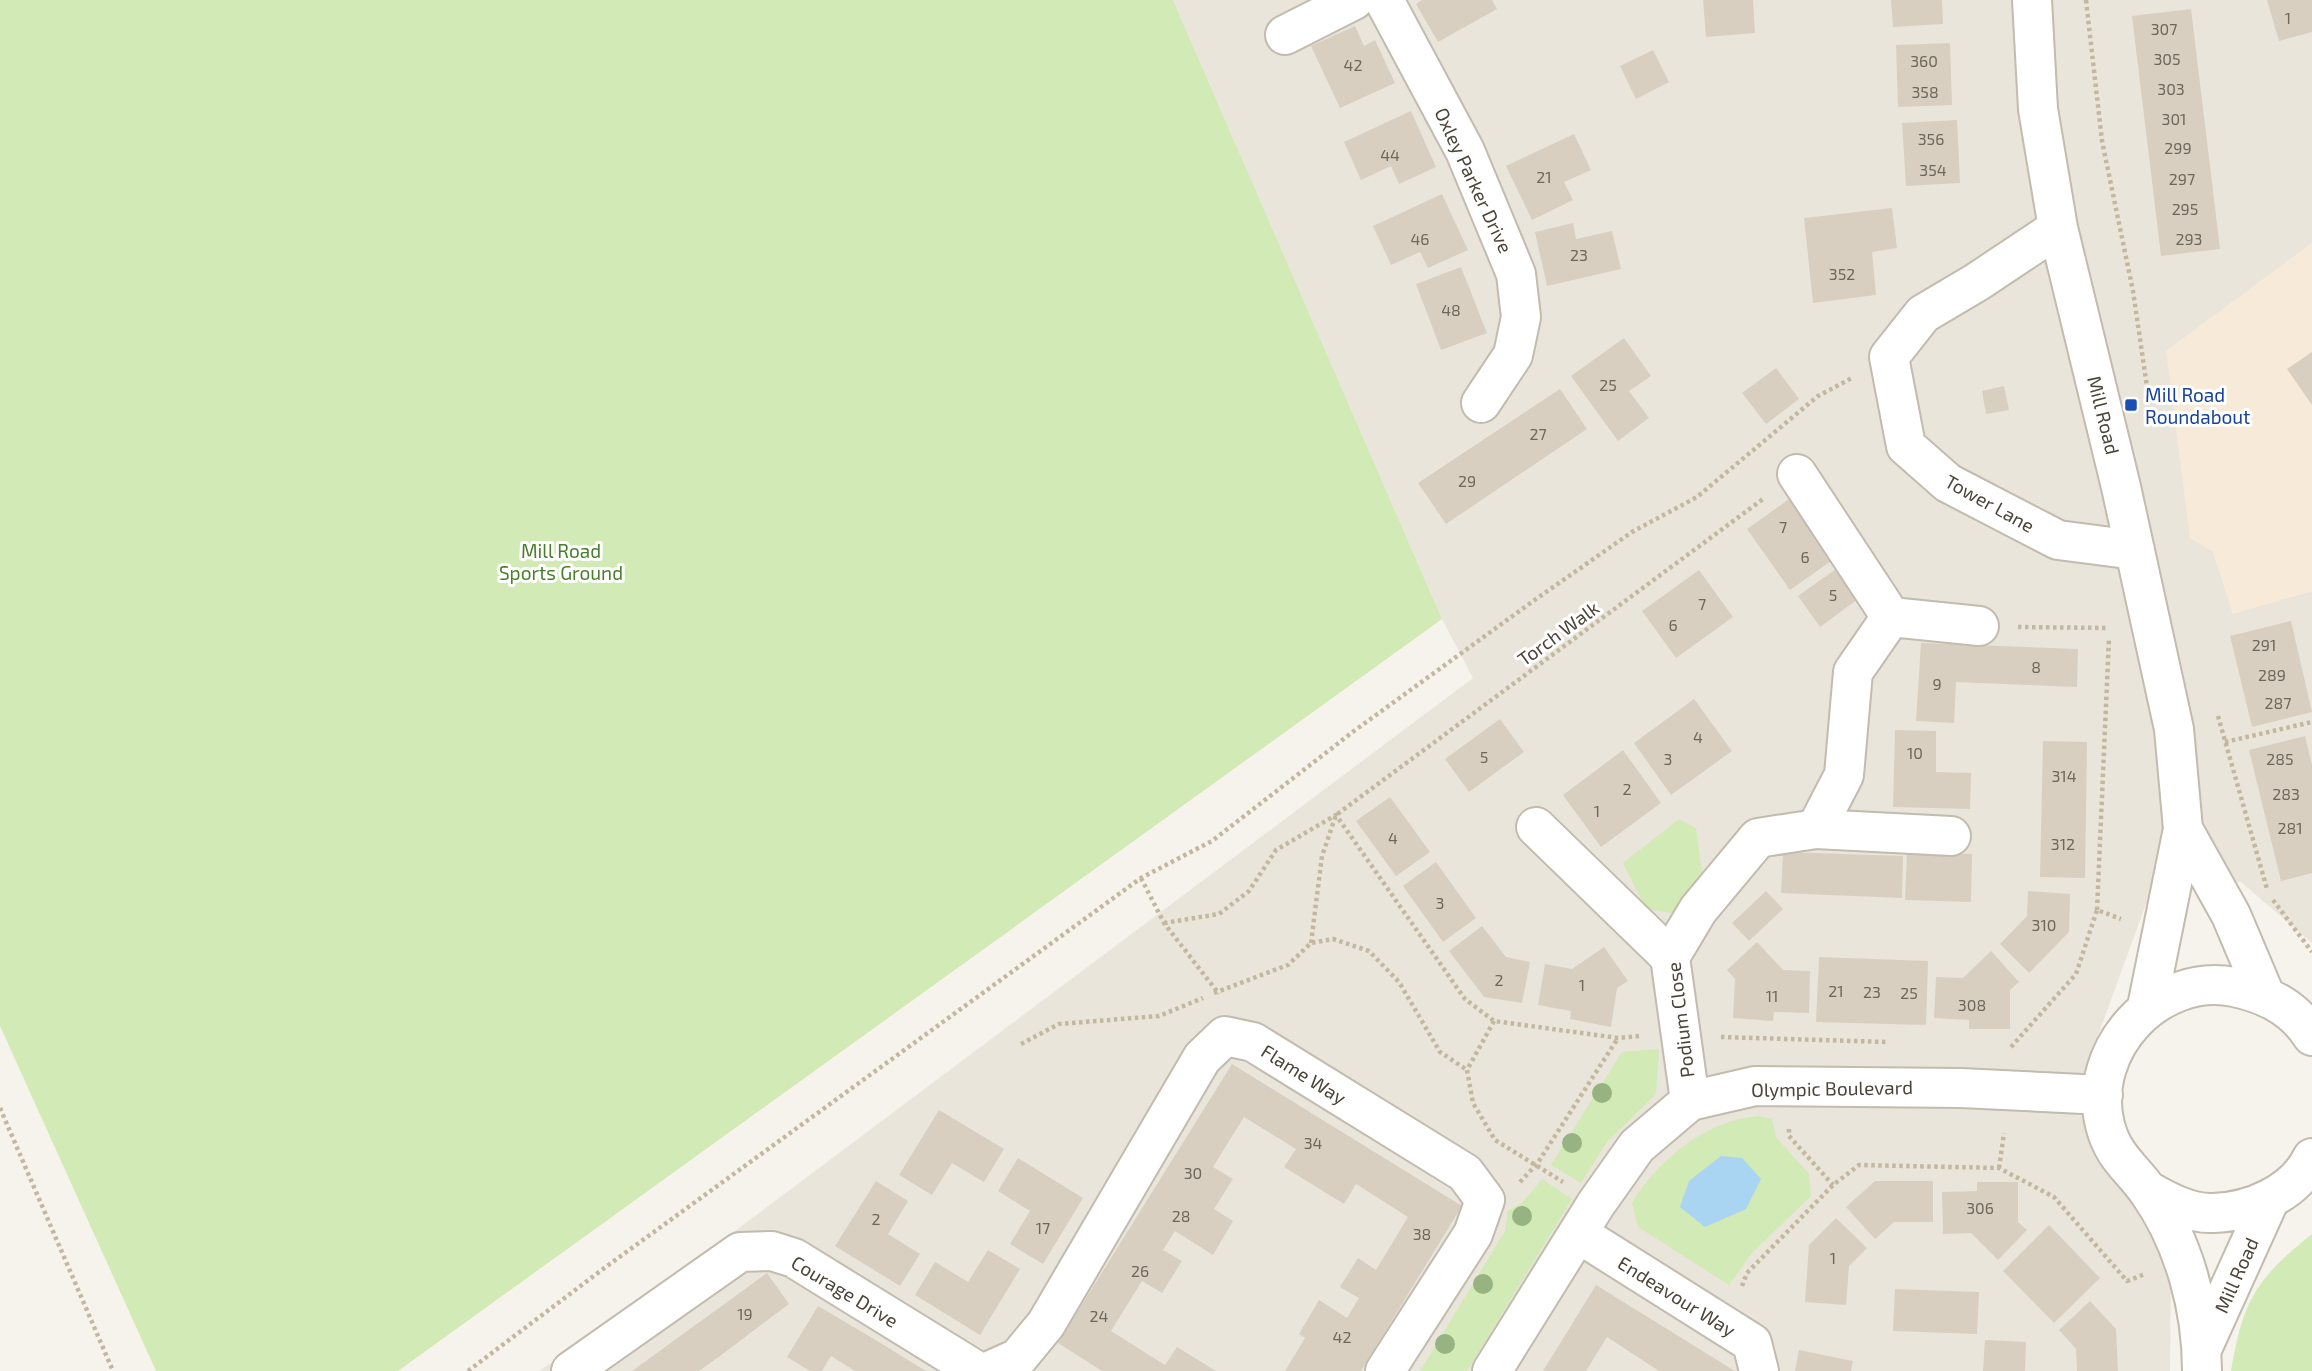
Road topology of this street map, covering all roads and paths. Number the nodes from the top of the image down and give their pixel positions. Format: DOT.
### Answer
graph roads {
  1 [pos="1354,0"];
  2 [pos="1384,0"];
  3 [pos="2032,0"];
  4 [pos="2086,0"];
  5 [pos="1285,34"];
  6 [pos="2058,229"];
  7 [pos="1889,357"];
  8 [pos="1481,403"];
  9 [pos="2155,438"];
  10 [pos="1797,474"];
  11 [pos="2135,550"];
  12 [pos="1891,617"];
  13 [pos="1979,626"];
  14 [pos="2109,628"];
  15 [pos="2152,628"];
  16 [pos="2214,704"];
  17 [pos="2312,722"];
  18 [pos="2225,742"];
  19 [pos="1336,815"];
  20 [pos="1536,827"];
  21 [pos="1816,829"];
  22 [pos="2183,829"];
  23 [pos="1951,836"];
  24 [pos="1141,878"];
  25 [pos="2097,910"];
  26 [pos="1164,923"];
  27 [pos="2160,939"];
  28 [pos="1311,943"];
  29 [pos="2312,952"];
  30 [pos="1670,957"];
  31 [pos="1218,991"];
  32 [pos="2264,993"];
  33 [pos="2147,1007"];
  34 [pos="1494,1021"];
  35 [pos="2309,1028"];
  36 [pos="1680,1036"];
  37 [pos="1618,1038"];
  38 [pos="1900,1042"];
  39 [pos="1997,1047"];
  40 [pos="2103,1095"];
  41 [pos="1690,1101"];
  42 [pos="0,1108"];
  43 [pos="1537,1164"];
  44 [pos="2310,1168"];
  45 [pos="2147,1190"];
  46 [pos="1485,1200"];
  47 [pos="2270,1201"];
  48 [pos="1587,1219"];
  49 [pos="2185,1258"];
  50 [pos="1738,1298"];
  51 [pos="2202,1360"];
  52 [pos="1014,1367"];
  53 [pos="113,1371"];
  54 [pos="468,1371"];
  55 [pos="571,1371"];
  56 [pos="977,1371"];
  57 [pos="1385,1371"];
  58 [pos="1492,1371"];
  59 [pos="1759,1371"];
  1 -- 5 [label="street"];
  2 -- 8 [label="street, Oxley Parker Drive"];
  3 -- 6 [label="street, Mill Road"];
  4 -- 9 [label="path"];
  6 -- 7 [label="street"];
  6 -- 11 [label="street, Mill Road"];
  7 -- 11 [label="street, Tower Lane"];
  7 -- 24 [label="path"];
  10 -- 12 [label="street"];
  10 -- 19 [label="path, Torch Walk"];
  11 -- 15 [label="street, Mill Road"];
  12 -- 13 [label="street"];
  12 -- 21 [label="street"];
  13 -- 14 [label="path"];
  14 -- 15 [label="path"];
  14 -- 25 [label="path"];
  15 -- 22 [label="street, Mill Road"];
  16 -- 18 [label="path"];
  17 -- 18 [label="path"];
  18 -- 29 [label="path"];
  19 -- 26 [label="path, Torch Walk"];
  19 -- 28 [label="path"];
  19 -- 34 [label="path"];
  20 -- 30 [label="street"];
  21 -- 23 [label="street, Podium Close"];
  21 -- 30 [label="street, Podium Close"];
  22 -- 27 [label="street, Mill Road"];
  22 -- 32 [label="street, Mill Road"];
  24 -- 26 [label="path"];
  24 -- 54 [label="path"];
  25 -- 27 [label="path"];
  25 -- 39 [label="path"];
  26 -- 31 [label="path"];
  27 -- 33 [label="street, Mill Road"];
  30 -- 36 [label="street, Podium Close"];
  32 -- 33 [label="street, Mill Road"];
  32 -- 35 [label="street, Mill Road"];
  33 -- 40 [label="street, Mill Road"];
  34 -- 37 [label="path"];
  34 -- 43 [label="path"];
  36 -- 37 [label="path"];
  36 -- 38 [label="path"];
  36 -- 41 [label="street, Podium Close"];
  37 -- 43 [label="path"];
  40 -- 41 [label="street, Olympic Boulevard"];
  40 -- 45 [label="street, Mill Road"];
  41 -- 48 [label="street, Olympic Boulevard"];
  42 -- 53 [label="path"];
  43 -- 46 [label="path"];
  43 -- 48 [label="path"];
  44 -- 47 [label="street, Mill Road"];
  45 -- 47 [label="street, Mill Road"];
  45 -- 49 [label="street, Mill Road"];
  46 -- 52 [label="street, Flame Way"];
  46 -- 57 [label="street"];
  47 -- 51 [label="street, Mill Road"];
  48 -- 58 [label="street, Olympic Boulevard"];
  48 -- 59 [label="street, Endeavour Way"];
  49 -- 50 [label="path"];
  49 -- 51 [label="street, Mill Road"];
  55 -- 56 [label="street, Courage Drive"];
}
